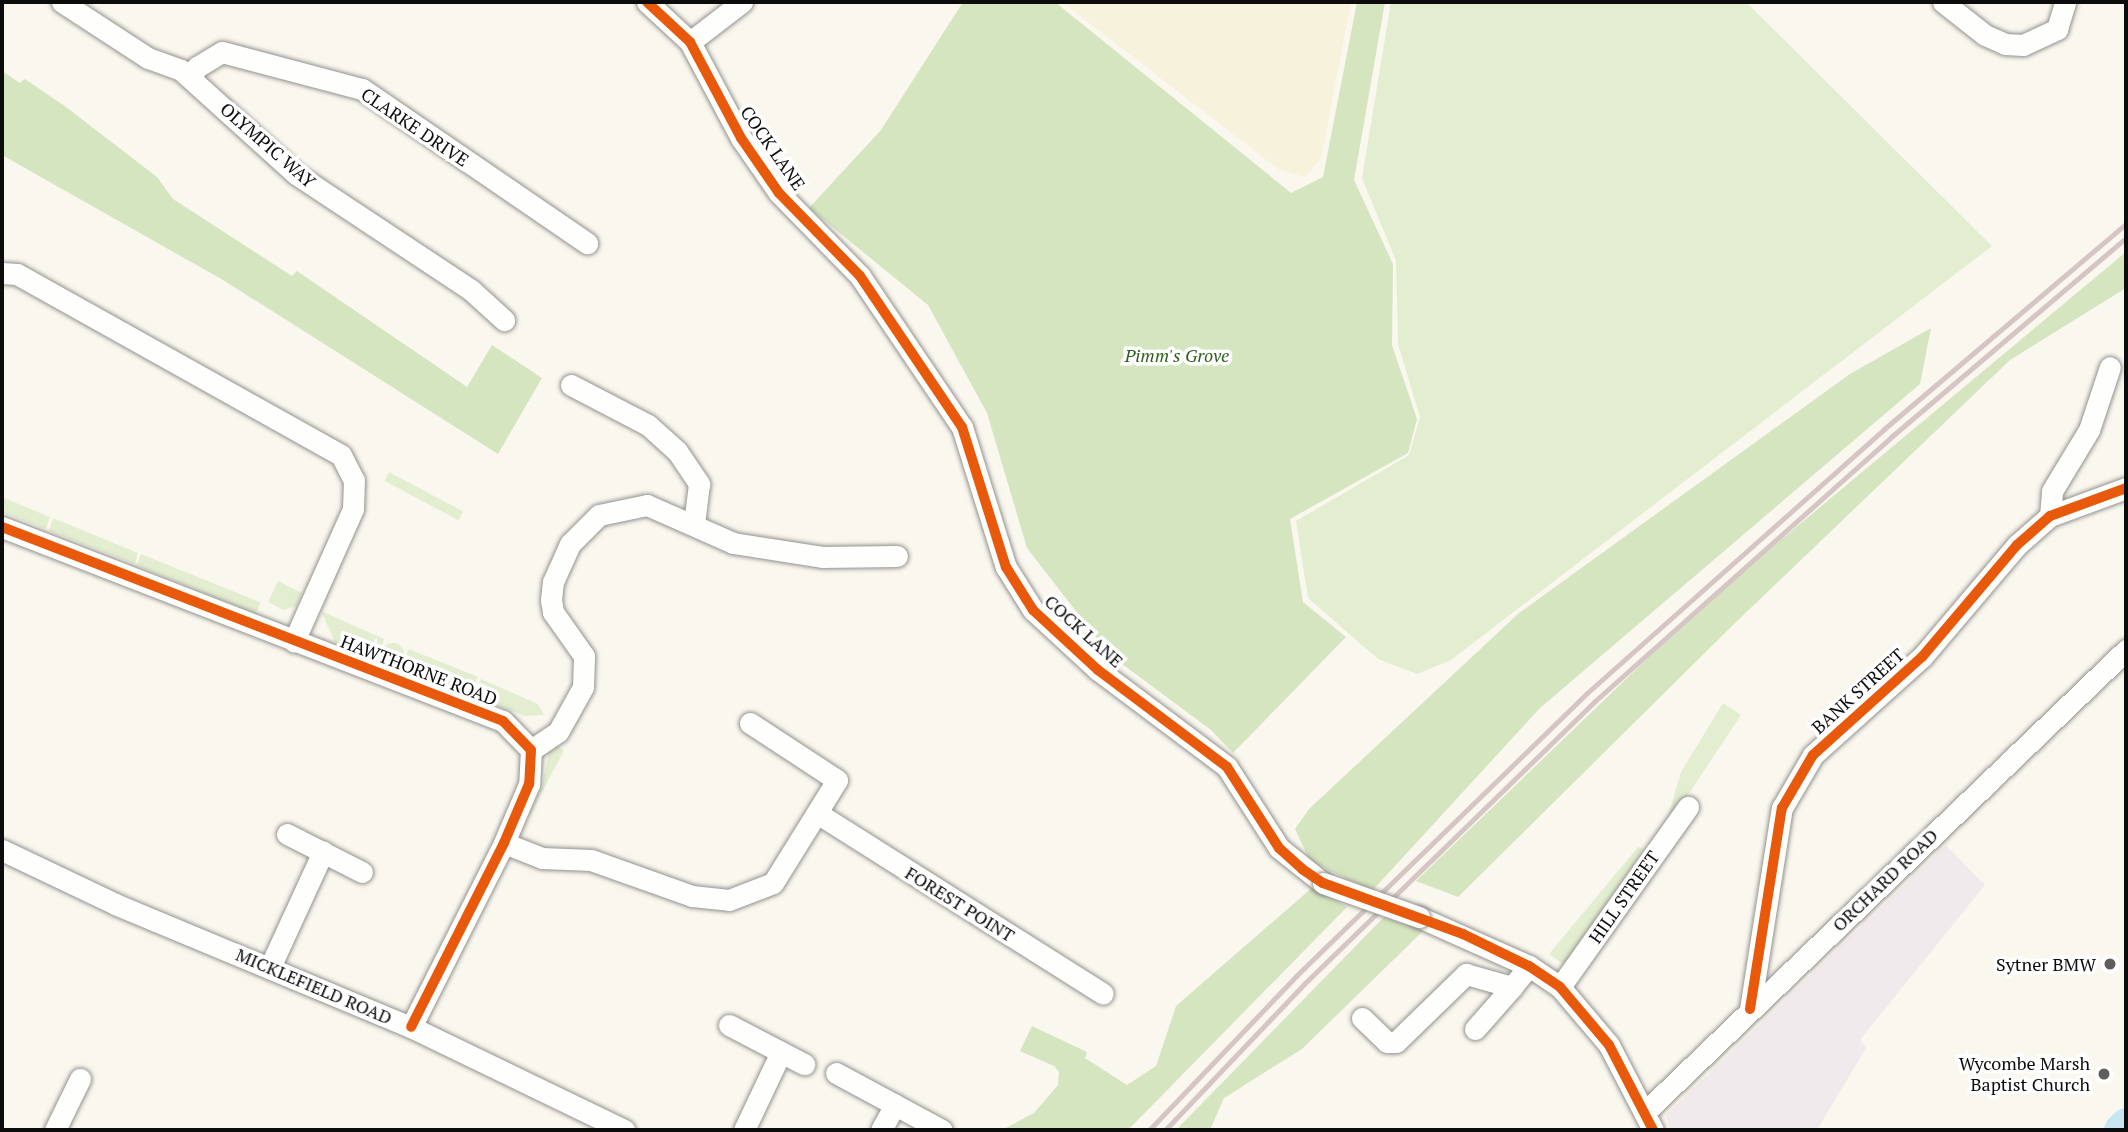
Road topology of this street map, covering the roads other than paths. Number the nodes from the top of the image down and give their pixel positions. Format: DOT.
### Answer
graph roads {
  1 [pos="62,2"];
  2 [pos="647,2"];
  3 [pos="742,2"];
  4 [pos="1943,2"];
  5 [pos="2065,2"];
  6 [pos="690,42"];
  7 [pos="191,77"];
  8 [pos="587,243"];
  9 [pos="2,273"];
  10 [pos="504,320"];
  11 [pos="2110,367"];
  12 [pos="571,385"];
  13 [pos="2126,488"];
  14 [pos="2050,516"];
  15 [pos="694,524"];
  16 [pos="2,527"];
  17 [pos="897,556"];
  18 [pos="294,641"];
  19 [pos="2126,650"];
  20 [pos="750,723"];
  21 [pos="531,750"];
  22 [pos="1688,807"];
  23 [pos="817,813"];
  24 [pos="287,834"];
  25 [pos="504,843"];
  26 [pos="2,850"];
  27 [pos="323,852"];
  28 [pos="362,872"];
  29 [pos="1529,966"];
  30 [pos="270,967"];
  31 [pos="1560,987"];
  32 [pos="1512,988"];
  33 [pos="1103,994"];
  34 [pos="1749,1009"];
  35 [pos="1362,1018"];
  36 [pos="729,1025"];
  37 [pos="411,1027"];
  38 [pos="1475,1029"];
  39 [pos="781,1052"];
  40 [pos="804,1064"];
  41 [pos="836,1073"];
  42 [pos="80,1079"];
  43 [pos="895,1105"];
  44 [pos="1649,1121"];
  45 [pos="55,1130"];
  46 [pos="624,1130"];
  47 [pos="744,1130"];
  48 [pos="881,1130"];
  49 [pos="942,1130"];
  1 -- 7 [label="street, OLYMPIC WAY"];
  2 -- 6 [label="street, COCK LANE"];
  3 -- 6 [label="street"];
  4 -- 5 [label="street"];
  6 -- 29 [label="street, COCK LANE, bridge"];
  7 -- 8 [label="street, CLARKE DRIVE"];
  7 -- 10 [label="street, OLYMPIC WAY"];
  9 -- 18 [label="street"];
  11 -- 14 [label="street"];
  12 -- 15 [label="street"];
  13 -- 14 [label="street, BANK STREET"];
  14 -- 34 [label="street, BANK STREET"];
  15 -- 17 [label="street"];
  15 -- 21 [label="street"];
  16 -- 18 [label="street, HAWTHORNE ROAD"];
  18 -- 21 [label="street, HAWTHORNE ROAD"];
  19 -- 34 [label="street, ORCHARD ROAD"];
  20 -- 23 [label="street"];
  21 -- 25 [label="street"];
  22 -- 31 [label="street, HILL STREET"];
  23 -- 25 [label="street"];
  23 -- 33 [label="street, FOREST POINT"];
  24 -- 27 [label="street"];
  25 -- 37 [label="street"];
  26 -- 30 [label="street, MICKLEFIELD ROAD"];
  27 -- 28 [label="street"];
  27 -- 30 [label="street"];
  29 -- 31 [label="street, COCK LANE"];
  29 -- 32 [label="street"];
  30 -- 37 [label="street, MICKLEFIELD ROAD"];
  31 -- 44 [label="street, COCK LANE"];
  32 -- 35 [label="street"];
  32 -- 38 [label="street"];
  34 -- 44 [label="street, ORCHARD ROAD"];
  36 -- 39 [label="street"];
  37 -- 46 [label="street, MICKLEFIELD ROAD"];
  39 -- 40 [label="street"];
  39 -- 47 [label="street"];
  41 -- 43 [label="street"];
  42 -- 45 [label="street"];
  43 -- 48 [label="street"];
  43 -- 49 [label="street"];
}
